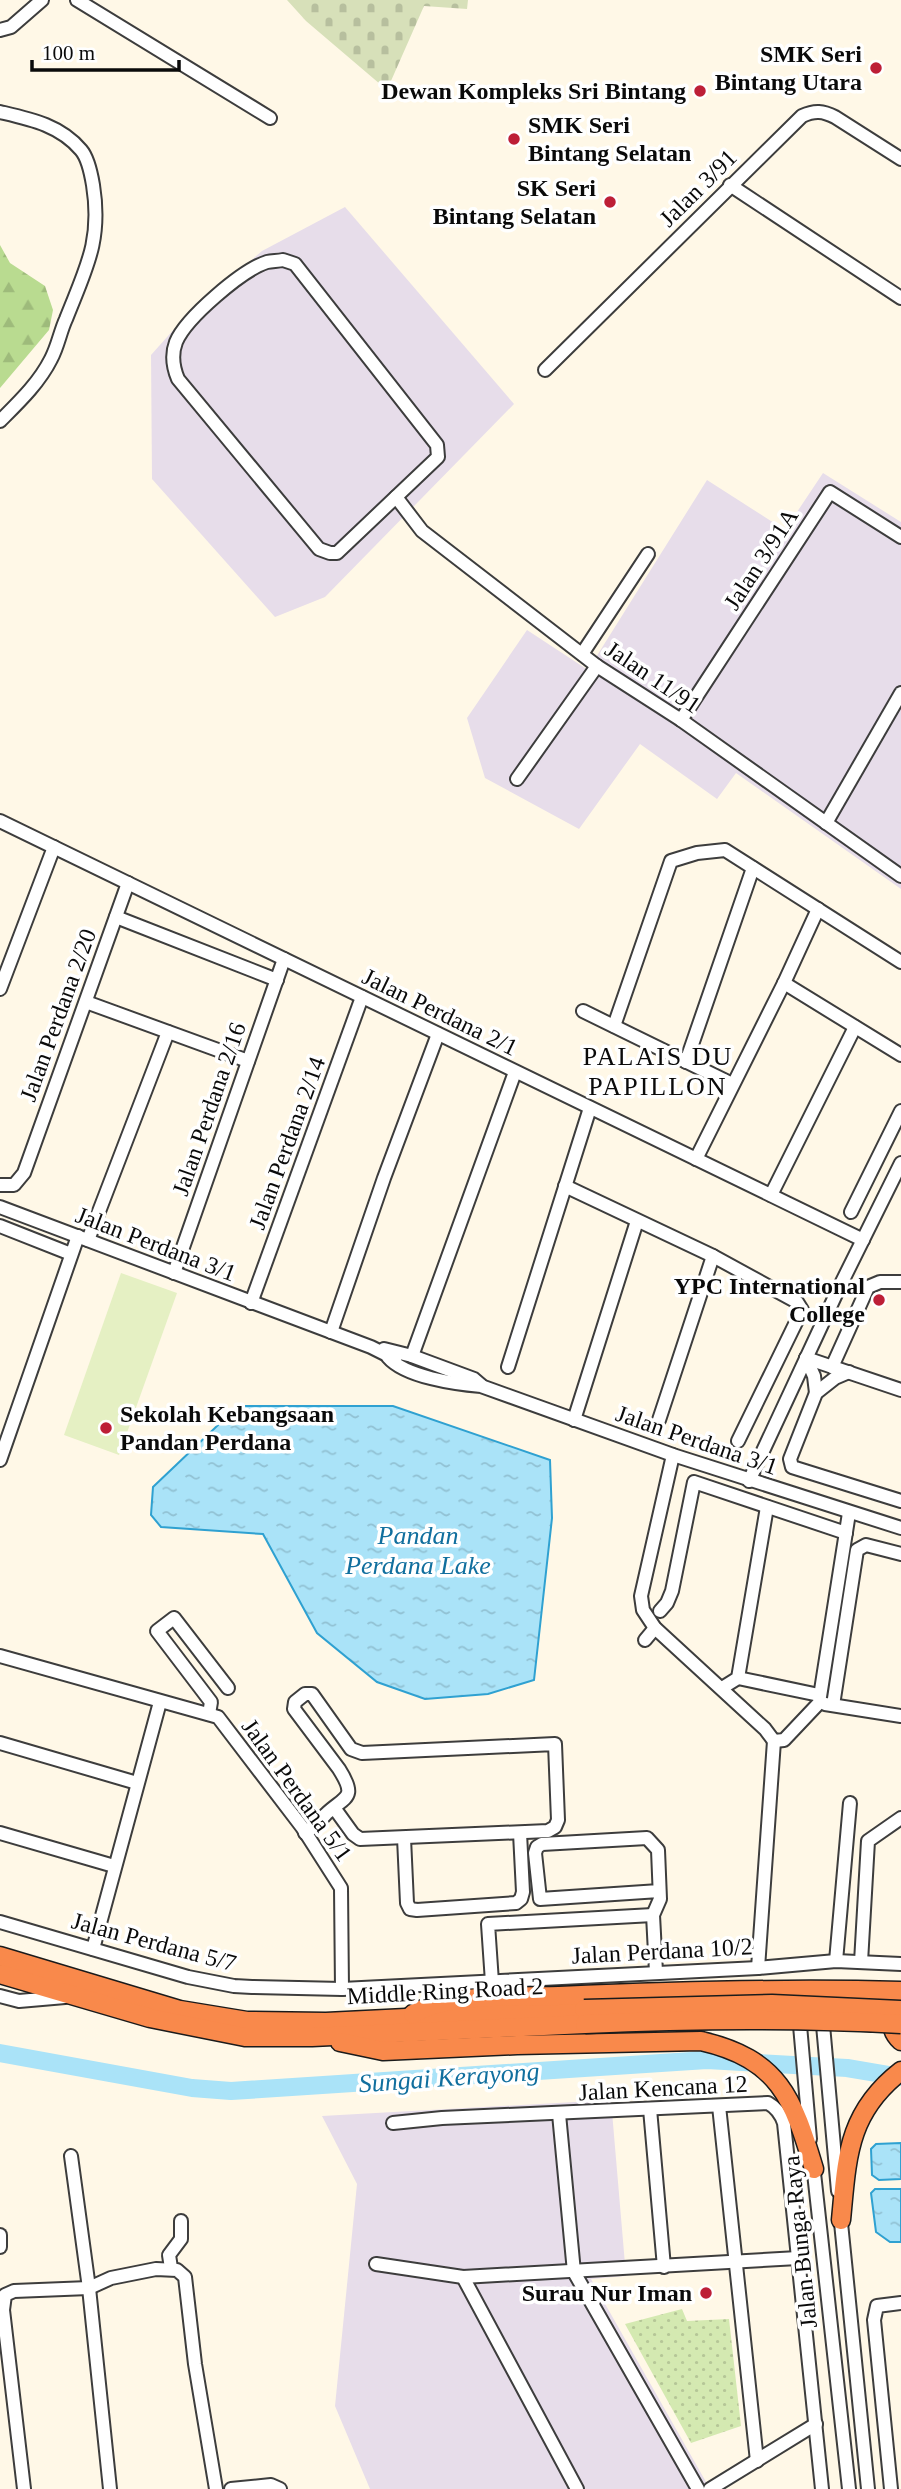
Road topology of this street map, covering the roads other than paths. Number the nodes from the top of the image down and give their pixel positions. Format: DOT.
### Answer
graph roads {
  1 [pos="42,0"];
  2 [pos="77,0"];
  3 [pos="0,30"];
  4 [pos="0,112"];
  5 [pos="270,118"];
  6 [pos="901,159"];
  7 [pos="730,185"];
  8 [pos="901,298"];
  9 [pos="545,370"];
  10 [pos="0,421"];
  11 [pos="396,497"];
  12 [pos="901,537"];
  13 [pos="648,554"];
  14 [pos="582,654"];
  15 [pos="597,666"];
  16 [pos="901,693"];
  17 [pos="681,720"];
  18 [pos="517,779"];
  19 [pos="0,821"];
  20 [pos="826,822"];
  21 [pos="54,847"];
  22 [pos="753,868"];
  23 [pos="901,876"];
  24 [pos="128,883"];
  25 [pos="818,909"];
  26 [pos="116,917"];
  27 [pos="284,959"];
  28 [pos="901,962"];
  29 [pos="276,980"];
  30 [pos="784,983"];
  31 [pos="0,989"];
  32 [pos="362,997"];
  33 [pos="86,1002"];
  34 [pos="583,1011"];
  35 [pos="614,1026"];
  36 [pos="855,1027"];
  37 [pos="168,1032"];
  38 [pos="438,1034"];
  39 [pos="901,1055"];
  40 [pos="248,1061"];
  41 [pos="686,1062"];
  42 [pos="515,1072"];
  43 [pos="732,1084"];
  44 [pos="590,1108"];
  45 [pos="901,1111"];
  46 [pos="696,1159"];
  47 [pos="901,1163"];
  48 [pos="0,1185"];
  49 [pos="565,1186"];
  50 [pos="771,1195"];
  51 [pos="0,1207"];
  52 [pos="851,1212"];
  53 [pos="637,1221"];
  54 [pos="0,1226"];
  55 [pos="83,1238"];
  56 [pos="863,1240"];
  57 [pos="71,1254"];
  58 [pos="713,1256"];
  59 [pos="174,1273"];
  60 [pos="901,1282"];
  61 [pos="251,1303"];
  62 [pos="331,1332"];
  63 [pos="377,1349"];
  64 [pos="412,1356"];
  65 [pos="806,1358"];
  66 [pos="508,1367"];
  67 [pos="832,1367"];
  68 [pos="849,1372"];
  69 [pos="476,1385"];
  70 [pos="901,1390"];
  71 [pos="816,1393"];
  72 [pos="574,1420"];
  73 [pos="659,1420"];
  74 [pos="738,1441"];
  75 [pos="673,1455"];
  76 [pos="0,1460"];
  77 [pos="748,1481"];
  78 [pos="901,1501"];
  79 [pos="767,1507"];
  80 [pos="849,1513"];
  81 [pos="901,1528"];
  82 [pos="846,1533"];
  83 [pos="901,1554"];
  84 [pos="660,1611"];
  85 [pos="656,1628"];
  86 [pos="645,1640"];
  87 [pos="0,1656"];
  88 [pos="738,1678"];
  89 [pos="228,1688"];
  90 [pos="722,1688"];
  91 [pos="819,1699"];
  92 [pos="160,1702"];
  93 [pos="833,1705"];
  94 [pos="203,1713"];
  95 [pos="901,1716"];
  96 [pos="774,1741"];
  97 [pos="0,1743"];
  98 [pos="137,1783"];
  99 [pos="850,1803"];
  100 [pos="330,1812"];
  101 [pos="901,1818"];
  102 [pos="304,1830"];
  103 [pos="0,1833"];
  104 [pos="520,1833"];
  105 [pos="404,1838"];
  106 [pos="114,1866"];
  107 [pos="659,1891"];
  108 [pos="653,1915"];
  109 [pos="0,1922"];
  110 [pos="93,1949"];
  111 [pos="0,1956"];
  112 [pos="836,1961"];
  113 [pos="860,1962"];
  114 [pos="901,1964"];
  115 [pos="758,1968"];
  116 [pos="656,1972"];
  117 [pos="0,1974"];
  118 [pos="492,1982"];
  119 [pos="342,1989"];
  120 [pos="798,1989"];
  121 [pos="820,1989"];
  122 [pos="704,1991"];
  123 [pos="901,1992"];
  124 [pos="0,1996"];
  125 [pos="76,1996"];
  126 [pos="901,1998"];
  127 [pos="901,2010"];
  128 [pos="584,2017"];
  129 [pos="407,2018"];
  130 [pos="901,2024"];
  131 [pos="312,2037"];
  132 [pos="901,2040"];
  133 [pos="708,2042"];
  134 [pos="901,2071"];
  135 [pos="719,2106"];
  136 [pos="650,2109"];
  137 [pos="559,2114"];
  138 [pos="393,2123"];
  139 [pos="71,2155"];
  140 [pos="814,2169"];
  141 [pos="841,2220"];
  142 [pos="181,2221"];
  143 [pos="0,2235"];
  144 [pos="0,2247"];
  145 [pos="798,2258"];
  146 [pos="734,2262"];
  147 [pos="376,2264"];
  148 [pos="664,2267"];
  149 [pos="177,2270"];
  150 [pos="574,2272"];
  151 [pos="463,2277"];
  152 [pos="89,2288"];
  153 [pos="901,2304"];
  154 [pos="816,2424"];
  155 [pos="757,2461"];
  156 [pos="894,2481"];
  157 [pos="24,2489"];
  158 [pos="110,2489"];
  159 [pos="216,2489"];
  160 [pos="231,2489"];
  161 [pos="280,2489"];
  162 [pos="577,2489"];
  163 [pos="698,2489"];
  164 [pos="710,2489"];
  165 [pos="822,2489"];
  166 [pos="849,2489"];
  167 [pos="868,2489"];
  1 -- 3 [label="street"];
  2 -- 5 [label="street"];
  4 -- 10 [label="street"];
  6 -- 7 [label="street, Jalan 3/91"];
  7 -- 8 [label="street"];
  7 -- 9 [label="street, Jalan 3/91"];
  11 -- 11 [label="street"];
  11 -- 14 [label="street, Jalan 11/91"];
  12 -- 17 [label="street, Jalan 3/91A"];
  13 -- 14 [label="street"];
  14 -- 15 [label="street, Jalan 11/91"];
  15 -- 17 [label="street, Jalan 11/91"];
  15 -- 18 [label="street"];
  16 -- 20 [label="street"];
  17 -- 20 [label="street, Jalan 11/91"];
  19 -- 21 [label="street, Jalan Perdana 2/1"];
  20 -- 23 [label="street, Jalan 11/91"];
  21 -- 24 [label="street, Jalan Perdana 2/1"];
  21 -- 31 [label="street"];
  22 -- 25 [label="street"];
  22 -- 35 [label="street"];
  22 -- 41 [label="street"];
  24 -- 26 [label="street, Jalan Perdana 2/20"];
  24 -- 27 [label="street, Jalan Perdana 2/1"];
  25 -- 28 [label="street"];
  25 -- 30 [label="street"];
  26 -- 29 [label="street"];
  26 -- 33 [label="street, Jalan Perdana 2/20"];
  27 -- 29 [label="street, Jalan Perdana 2/16"];
  27 -- 32 [label="street, Jalan Perdana 2/1"];
  29 -- 40 [label="street, Jalan Perdana 2/16"];
  30 -- 36 [label="street"];
  30 -- 43 [label="street"];
  32 -- 38 [label="street, Jalan Perdana 2/1"];
  32 -- 61 [label="street, Jalan Perdana 2/14"];
  33 -- 37 [label="street"];
  33 -- 48 [label="street, Jalan Perdana 2/20"];
  34 -- 35 [label="street"];
  35 -- 41 [label="street"];
  36 -- 39 [label="street"];
  36 -- 50 [label="street"];
  37 -- 40 [label="street"];
  37 -- 55 [label="street"];
  38 -- 42 [label="street, Jalan Perdana 2/1"];
  38 -- 62 [label="street"];
  40 -- 59 [label="street, Jalan Perdana 2/16"];
  41 -- 43 [label="street"];
  42 -- 44 [label="street, Jalan Perdana 2/1"];
  42 -- 64 [label="street"];
  43 -- 46 [label="street"];
  44 -- 46 [label="street, Jalan Perdana 2/1"];
  44 -- 49 [label="street"];
  45 -- 52 [label="street"];
  46 -- 50 [label="street, Jalan Perdana 2/1"];
  47 -- 56 [label="street"];
  49 -- 53 [label="street"];
  49 -- 66 [label="street"];
  50 -- 56 [label="street, Jalan Perdana 2/1"];
  51 -- 55 [label="street, Jalan Perdana 3/1"];
  53 -- 58 [label="street"];
  53 -- 72 [label="street"];
  54 -- 57 [label="street"];
  55 -- 57 [label="street"];
  55 -- 59 [label="street, Jalan Perdana 3/1"];
  56 -- 65 [label="street"];
  57 -- 76 [label="street"];
  58 -- 73 [label="street"];
  58 -- 74 [label="street"];
  59 -- 61 [label="street, Jalan Perdana 3/1"];
  60 -- 67 [label="street"];
  61 -- 62 [label="street, Jalan Perdana 3/1"];
  62 -- 63 [label="street, Jalan Perdana 3/1"];
  63 -- 64 [label="street, Jalan Perdana 3/1"];
  63 -- 69 [label="street, Jalan Perdana 3/1"];
  64 -- 69 [label="street, Jalan Perdana 3/1"];
  65 -- 67 [label="street"];
  65 -- 71 [label="street"];
  65 -- 77 [label="street"];
  67 -- 68 [label="street"];
  68 -- 70 [label="street"];
  68 -- 71 [label="street"];
  69 -- 72 [label="street, Jalan Perdana 3/1"];
  71 -- 78 [label="street"];
  72 -- 75 [label="street, Jalan Perdana 3/1"];
  75 -- 77 [label="street, Jalan Perdana 3/1"];
  75 -- 85 [label="street"];
  77 -- 80 [label="street, Jalan Perdana 3/1"];
  79 -- 82 [label="street"];
  79 -- 84 [label="street"];
  79 -- 88 [label="street"];
  80 -- 81 [label="street, Jalan Perdana 3/1"];
  80 -- 82 [label="street"];
  82 -- 91 [label="street"];
  83 -- 93 [label="street"];
  85 -- 86 [label="street"];
  85 -- 90 [label="street"];
  87 -- 92 [label="street, Jalan Perdana 5/1"];
  88 -- 90 [label="street"];
  88 -- 91 [label="street"];
  89 -- 94 [label="street"];
  90 -- 96 [label="street"];
  91 -- 93 [label="street"];
  91 -- 96 [label="street"];
  92 -- 94 [label="street, Jalan Perdana 5/1"];
  92 -- 98 [label="street"];
  93 -- 95 [label="street"];
  94 -- 102 [label="street, Jalan Perdana 5/1"];
  96 -- 115 [label="street"];
  97 -- 98 [label="street"];
  98 -- 106 [label="street"];
  99 -- 112 [label="street"];
  100 -- 102 [label="street"];
  100 -- 104 [label="street"];
  100 -- 105 [label="street"];
  101 -- 113 [label="street"];
  102 -- 119 [label="street, Jalan Perdana 5/1"];
  103 -- 106 [label="street"];
  104 -- 105 [label="street"];
  104 -- 105 [label="street"];
  106 -- 110 [label="street"];
  107 -- 107 [label="street"];
  107 -- 108 [label="street"];
  108 -- 116 [label="street"];
  108 -- 118 [label="street"];
  109 -- 110 [label="street, Jalan Perdana 5/7"];
  110 -- 119 [label="street, Jalan Perdana 5/7"];
  111 -- 129 [label="highway, Middle Ring Road 2"];
  112 -- 113 [label="street, Jalan Perdana 10/2"];
  112 -- 115 [label="street, Jalan Perdana 10/2"];
  113 -- 114 [label="street, Jalan Perdana 10/2"];
  115 -- 116 [label="street, Jalan Perdana 10/2"];
  116 -- 118 [label="street, Jalan Perdana 10/2"];
  117 -- 125 [label="highway, Middle Ring Road 2"];
  118 -- 119 [label="street, Jalan Perdana 10/2"];
  120 -- 121 [label="highway"];
  120 -- 122 [label="highway"];
  120 -- 140 [label="street, Jalan Bunga Raya"];
  121 -- 123 [label="highway"];
  121 -- 141 [label="street, Jalan Bunga Raya"];
  122 -- 129 [label="highway"];
  122 -- 133 [label="highway"];
  124 -- 125 [label="street"];
  125 -- 131 [label="highway, Middle Ring Road 2"];
  126 -- 132 [label="highway"];
  127 -- 128 [label="highway, Middle Ring Road 2, bridge"];
  128 -- 129 [label="highway, Middle Ring Road 2"];
  128 -- 130 [label="highway, Middle Ring Road 2, bridge"];
  128 -- 131 [label="highway, Middle Ring Road 2"];
  131 -- 133 [label="highway"];
  133 -- 140 [label="highway"];
  134 -- 141 [label="highway"];
  135 -- 136 [label="street, Jalan Kencana 12"];
  135 -- 145 [label="street, Jalan Kencana 12"];
  135 -- 146 [label="street"];
  136 -- 137 [label="street, Jalan Kencana 12"];
  136 -- 148 [label="street"];
  137 -- 138 [label="street, Jalan Kencana 12"];
  137 -- 150 [label="street"];
  139 -- 152 [label="street"];
  140 -- 166 [label="street, Jalan Bunga Raya"];
  141 -- 167 [label="street, Jalan Bunga Raya"];
  142 -- 149 [label="street"];
  143 -- 144 [label="street"];
  145 -- 146 [label="street"];
  145 -- 154 [label="street"];
  146 -- 148 [label="street"];
  146 -- 155 [label="street"];
  147 -- 151 [label="street"];
  148 -- 150 [label="street"];
  149 -- 152 [label="street"];
  149 -- 159 [label="street"];
  150 -- 151 [label="street"];
  150 -- 163 [label="street"];
  151 -- 162 [label="street"];
  152 -- 157 [label="street"];
  152 -- 158 [label="street"];
  153 -- 156 [label="street"];
  154 -- 155 [label="street"];
  154 -- 165 [label="street"];
  155 -- 164 [label="street"];
  160 -- 161 [label="street"];
}
